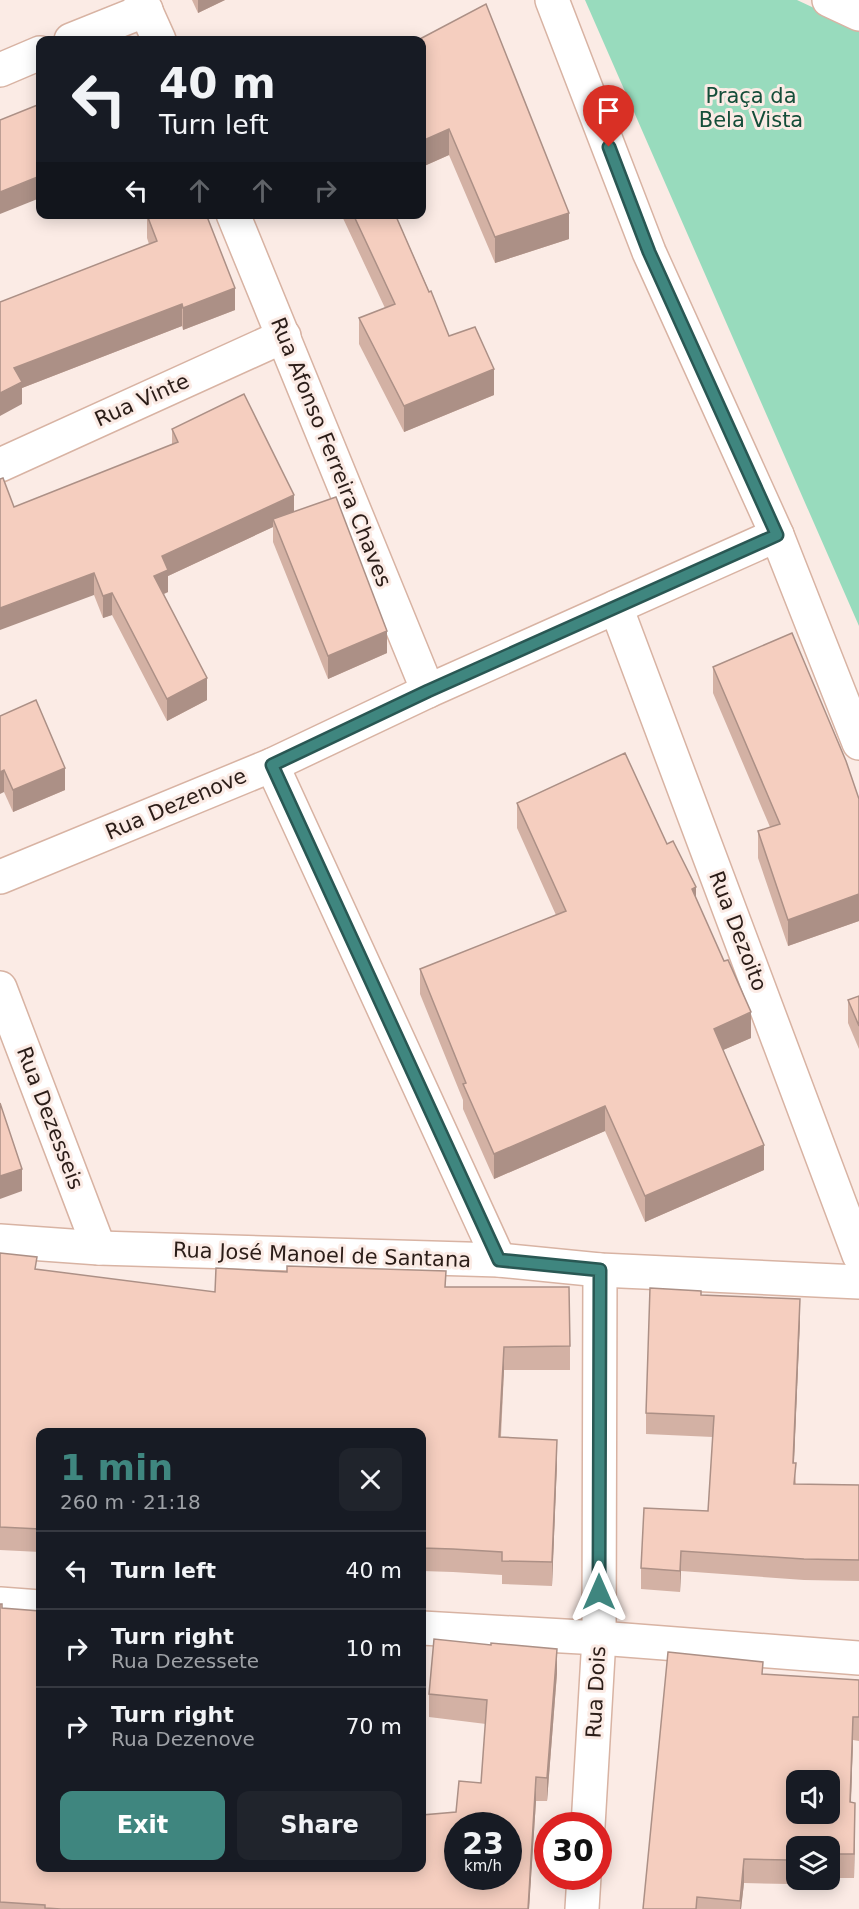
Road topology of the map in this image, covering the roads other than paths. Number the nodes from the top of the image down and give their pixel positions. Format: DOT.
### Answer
graph roads {
  1 [pos="552,0"];
  2 [pos="829,0"];
  3 [pos="143,5"];
  4 [pos="859,14"];
  5 [pos="78,36"];
  6 [pos="157,36"];
  7 [pos="36,55"];
  8 [pos="0,70"];
  9 [pos="234,219"];
  10 [pos="284,336"];
  11 [pos="0,465"];
  12 [pos="777,535"];
  13 [pos="616,608"];
  14 [pos="428,691"];
  15 [pos="859,742"];
  16 [pos="272,765"];
  17 [pos="0,877"];
  18 [pos="0,988"];
  19 [pos="0,1240"];
  20 [pos="99,1248"];
  21 [pos="859,1255"];
  22 [pos="499,1260"];
  23 [pos="600,1270"];
  24 [pos="859,1282"];
  25 [pos="0,1604"];
  26 [pos="36,1606"];
  27 [pos="426,1628"];
  28 [pos="599,1638"];
  29 [pos="859,1658"];
  30 [pos="589,1812"];
  31 [pos="583,1890"];
  32 [pos="582,1909"];
  1 -- 12 [label="street"];
  2 -- 4 [label="street"];
  3 -- 5 [label="street"];
  3 -- 6 [label="street"];
  7 -- 8 [label="street"];
  9 -- 10 [label="street, Rua Afonso Ferreira Chaves"];
  10 -- 11 [label="street, Rua Vinte"];
  10 -- 14 [label="street, Rua Afonso Ferreira Chaves"];
  12 -- 13 [label="street, Rua Dezenove"];
  12 -- 15 [label="street"];
  13 -- 14 [label="street, Rua Dezenove"];
  13 -- 21 [label="street, Rua Dezoito"];
  14 -- 16 [label="street, Rua Dezenove"];
  16 -- 17 [label="street, Rua Dezenove"];
  16 -- 22 [label="street"];
  18 -- 20 [label="street, Rua Dezesseis"];
  19 -- 20 [label="street, Rua José Manoel de Santana"];
  20 -- 22 [label="street, Rua José Manoel de Santana"];
  22 -- 23 [label="street, Rua José Manoel de Santana"];
  23 -- 24 [label="street, Rua José Manoel de Santana"];
  23 -- 28 [label="street, Rua Dois"];
  25 -- 26 [label="street"];
  27 -- 28 [label="street"];
  28 -- 29 [label="street"];
  28 -- 30 [label="street, Rua Dois"];
  31 -- 32 [label="street"];
}
